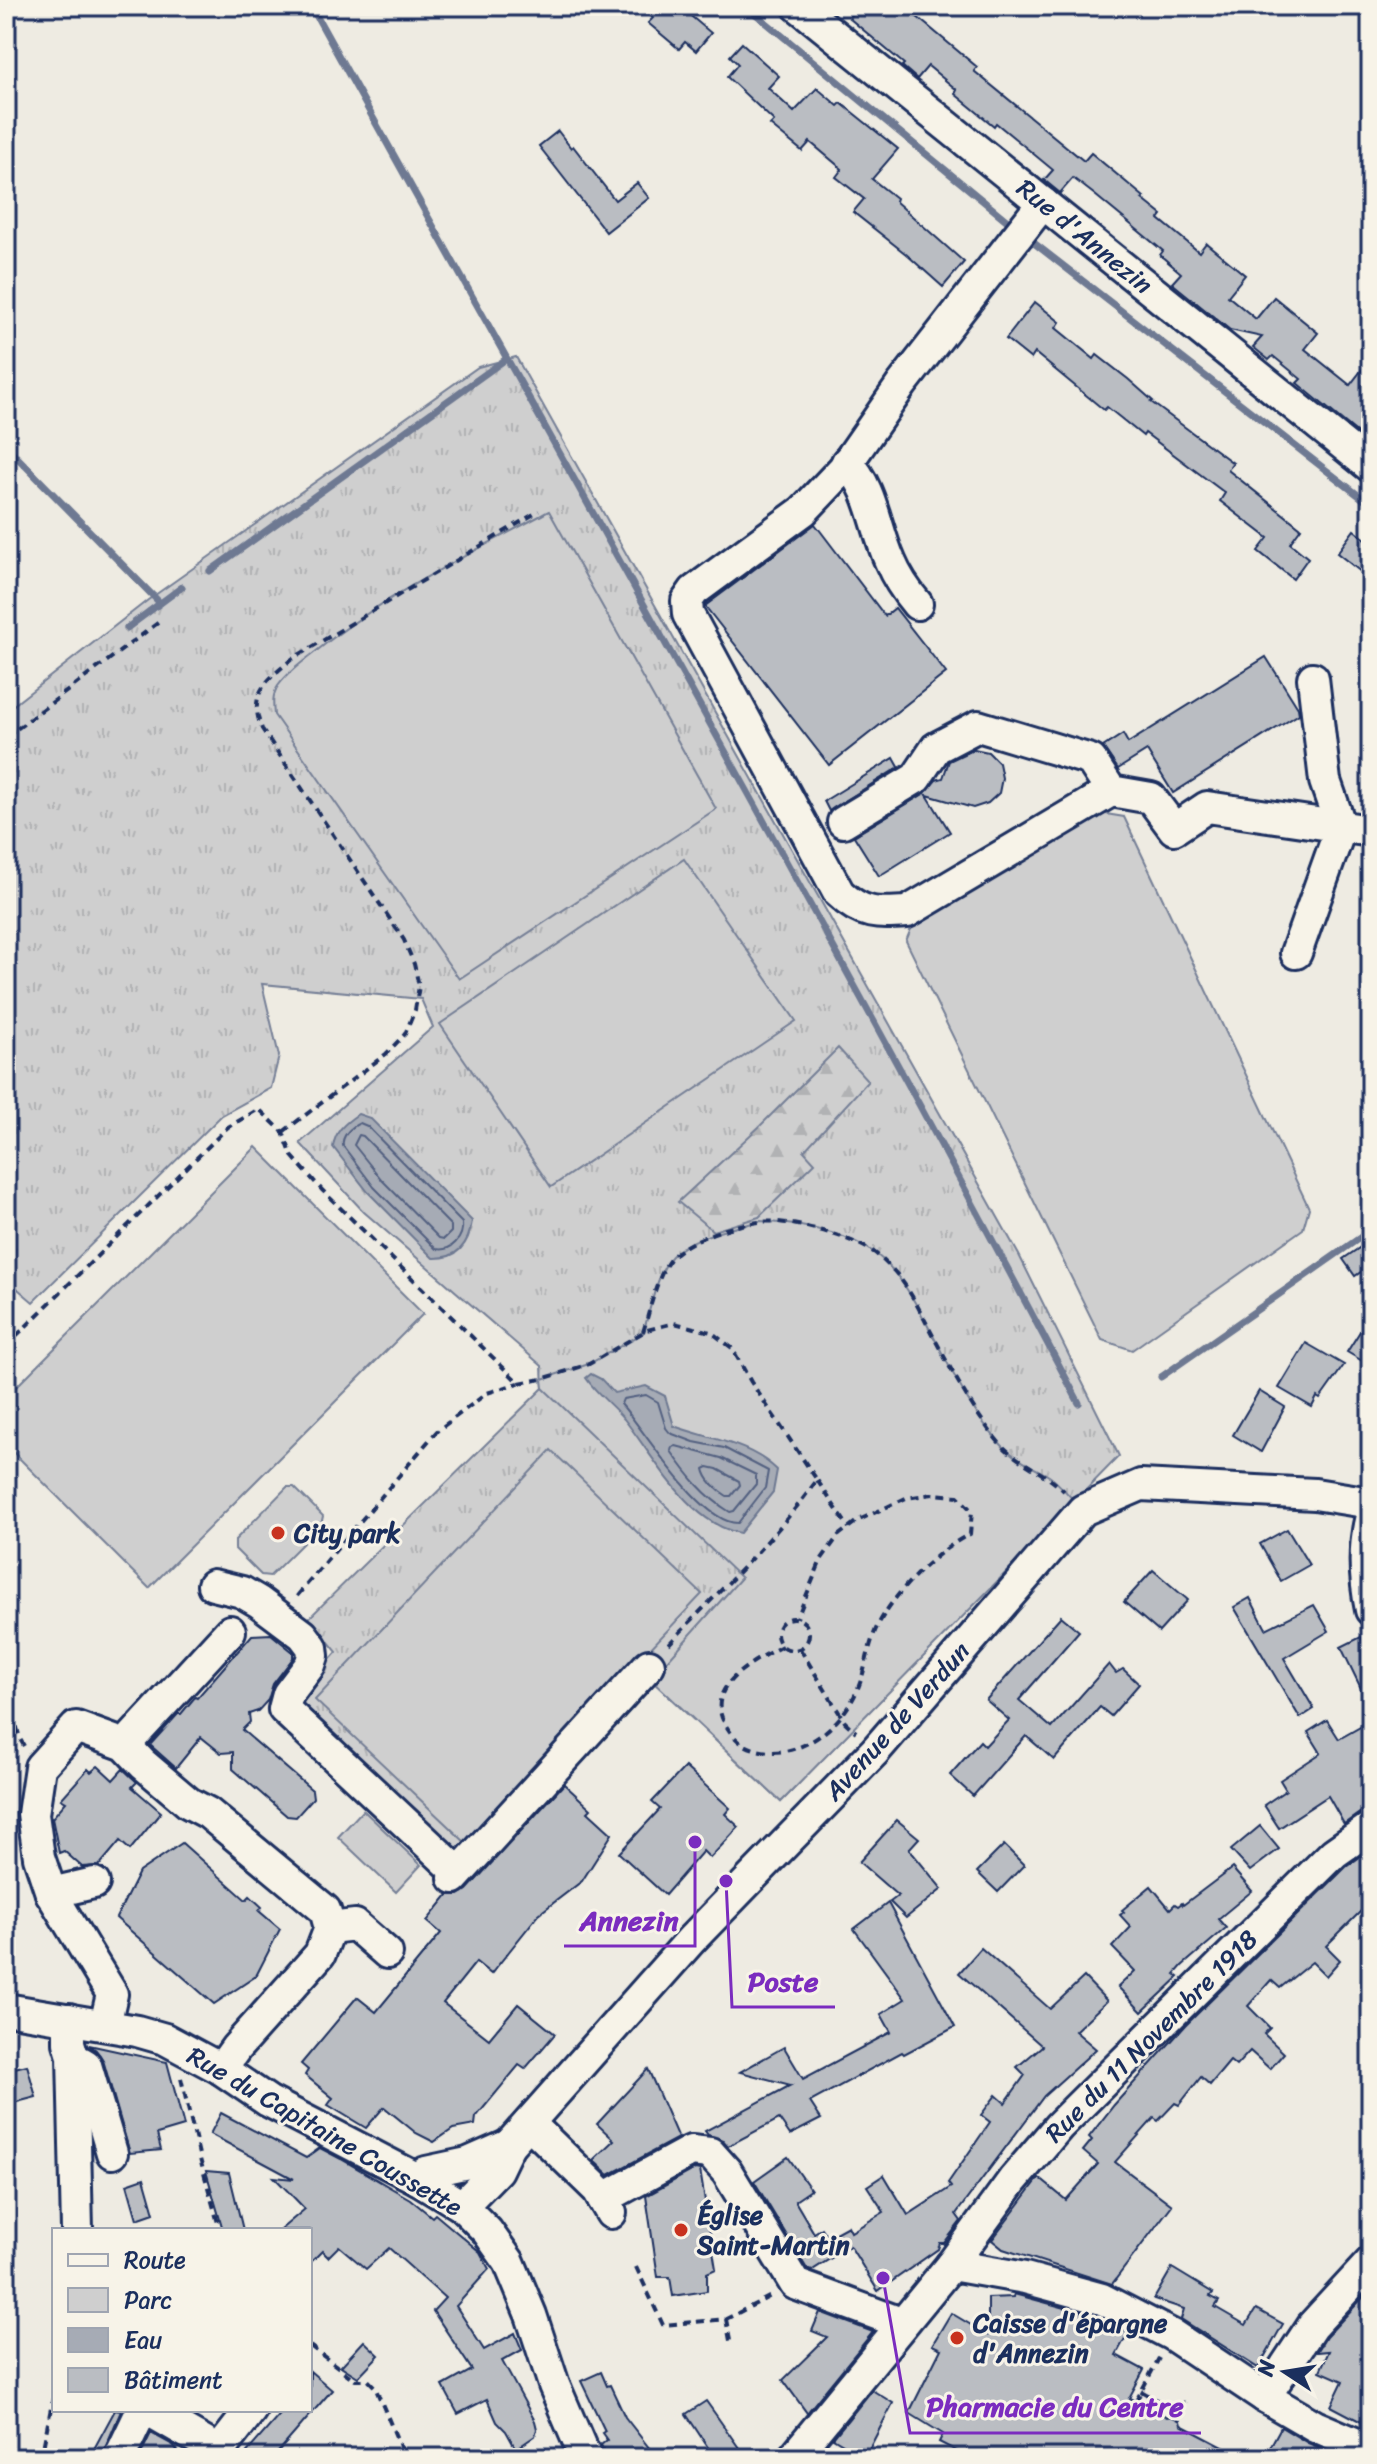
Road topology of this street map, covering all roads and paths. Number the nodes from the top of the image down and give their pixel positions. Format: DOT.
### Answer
graph roads {
  1 [pos="798,6"];
  2 [pos="1037,212"];
  3 [pos="847,462"];
  4 [pos="1371,467"];
  5 [pos="539,511"];
  6 [pos="917,604"];
  7 [pos="159,622"];
  8 [pos="1313,678"];
  9 [pos="6,737"];
  10 [pos="1111,791"];
  11 [pos="843,822"];
  12 [pos="1341,827"];
  13 [pos="1371,831"];
  14 [pos="1296,953"];
  15 [pos="283,1132"];
  16 [pos="643,1333"];
  17 [pos="6,1346"];
  18 [pos="519,1383"];
  19 [pos="817,1480"];
  20 [pos="1371,1503"];
  21 [pos="1083,1510"];
  22 [pos="1371,1516"];
  23 [pos="849,1528"];
  24 [pos="213,1585"];
  25 [pos="1371,1610"];
  26 [pos="279,1617"];
  27 [pos="797,1618"];
  28 [pos="230,1631"];
  29 [pos="782,1646"];
  30 [pos="800,1649"];
  31 [pos="649,1665"];
  32 [pos="6,1686"];
  33 [pos="841,1716"];
  34 [pos="125,1745"];
  35 [pos="875,1751"];
  36 [pos="40,1767"];
  37 [pos="1371,1827"];
  38 [pos="94,1883"];
  39 [pos="51,1893"];
  40 [pos="330,1928"];
  41 [pos="387,1953"];
  42 [pos="6,2009"];
  43 [pos="69,2019"];
  44 [pos="105,2025"];
  45 [pos="179,2048"];
  46 [pos="73,2056"];
  47 [pos="221,2069"];
  48 [pos="529,2123"];
  49 [pos="509,2145"];
  50 [pos="112,2153"];
  51 [pos="468,2163"];
  52 [pos="418,2179"];
  53 [pos="453,2201"];
  54 [pos="77,2228"];
  55 [pos="219,2228"];
  56 [pos="1371,2262"];
  57 [pos="951,2265"];
  58 [pos="636,2267"];
  59 [pos="795,2284"];
  60 [pos="726,2319"];
  61 [pos="901,2323"];
  62 [pos="1172,2335"];
  63 [pos="731,2346"];
  64 [pos="312,2348"];
  65 [pos="1141,2391"];
  66 [pos="1265,2397"];
  67 [pos="1136,2401"];
  68 [pos="1185,2402"];
  69 [pos="52,2403"];
  70 [pos="144,2412"];
  71 [pos="148,2412"];
  72 [pos="249,2412"];
  73 [pos="1371,2450"];
  74 [pos="207,2451"];
  75 [pos="41,2458"];
  76 [pos="119,2458"];
  77 [pos="405,2458"];
  78 [pos="588,2458"];
  79 [pos="793,2458"];
  1 -- 2 [label="street, Rue d'Annezin"];
  2 -- 3 [label="street"];
  2 -- 4 [label="street, Rue d'Annezin"];
  3 -- 6 [label="street"];
  3 -- 10 [label="street"];
  5 -- 15 [label="path"];
  7 -- 9 [label="path"];
  8 -- 12 [label="street"];
  10 -- 11 [label="street"];
  10 -- 12 [label="street"];
  12 -- 13 [label="street"];
  12 -- 14 [label="street"];
  15 -- 17 [label="path"];
  15 -- 18 [label="path"];
  16 -- 18 [label="path"];
  16 -- 19 [label="path"];
  16 -- 21 [label="path"];
  18 -- 26 [label="path"];
  19 -- 23 [label="path"];
  19 -- 31 [label="path"];
  20 -- 21 [label="street, Avenue de Verdun"];
  21 -- 35 [label="street, Avenue de Verdun"];
  22 -- 25 [label="street"];
  23 -- 27 [label="path"];
  23 -- 33 [label="path"];
  24 -- 26 [label="street"];
  26 -- 31 [label="street"];
  27 -- 29 [label="path"];
  27 -- 30 [label="path"];
  28 -- 34 [label="street"];
  29 -- 30 [label="path"];
  29 -- 33 [label="path"];
  30 -- 33 [label="path"];
  32 -- 36 [label="path"];
  33 -- 35 [label="path"];
  34 -- 36 [label="street"];
  34 -- 40 [label="street"];
  35 -- 48 [label="street, Avenue de Verdun"];
  36 -- 39 [label="street"];
  37 -- 57 [label="street, Rue du 11 Novembre 1918"];
  38 -- 39 [label="street"];
  39 -- 44 [label="street"];
  40 -- 41 [label="street"];
  40 -- 47 [label="street"];
  42 -- 43 [label="street, Rue du Capitaine Coussette"];
  43 -- 44 [label="street, Rue du Capitaine Coussette"];
  43 -- 46 [label="street"];
  44 -- 45 [label="street, Rue du Capitaine Coussette"];
  45 -- 47 [label="street, Rue du Capitaine Coussette"];
  45 -- 55 [label="path"];
  46 -- 50 [label="street"];
  46 -- 54 [label="street"];
  47 -- 52 [label="street, Rue du Capitaine Coussette"];
  48 -- 49 [label="street, Avenue de Verdun"];
  48 -- 59 [label="street"];
  49 -- 51 [label="street, Avenue de Verdun"];
  49 -- 53 [label="street, Avenue de Verdun"];
  51 -- 52 [label="street, Avenue de Verdun"];
  51 -- 53 [label="street"];
  52 -- 53 [label="street, Rue du Capitaine Coussette"];
  53 -- 78 [label="street, Rue du Capitaine Coussette"];
  56 -- 66 [label="street"];
  57 -- 61 [label="street, Rue du 11 Novembre 1918"];
  57 -- 62 [label="street"];
  58 -- 60 [label="path"];
  59 -- 60 [label="path"];
  59 -- 61 [label="street"];
  60 -- 63 [label="path"];
  61 -- 79 [label="street, Rue du 11 Novembre 1918"];
  62 -- 65 [label="path"];
  62 -- 66 [label="street"];
  64 -- 77 [label="path"];
  65 -- 67 [label="path"];
  65 -- 68 [label="path"];
  66 -- 73 [label="street"];
  69 -- 75 [label="path"];
  70 -- 76 [label="street"];
  71 -- 74 [label="street"];
  72 -- 74 [label="street"];
}
